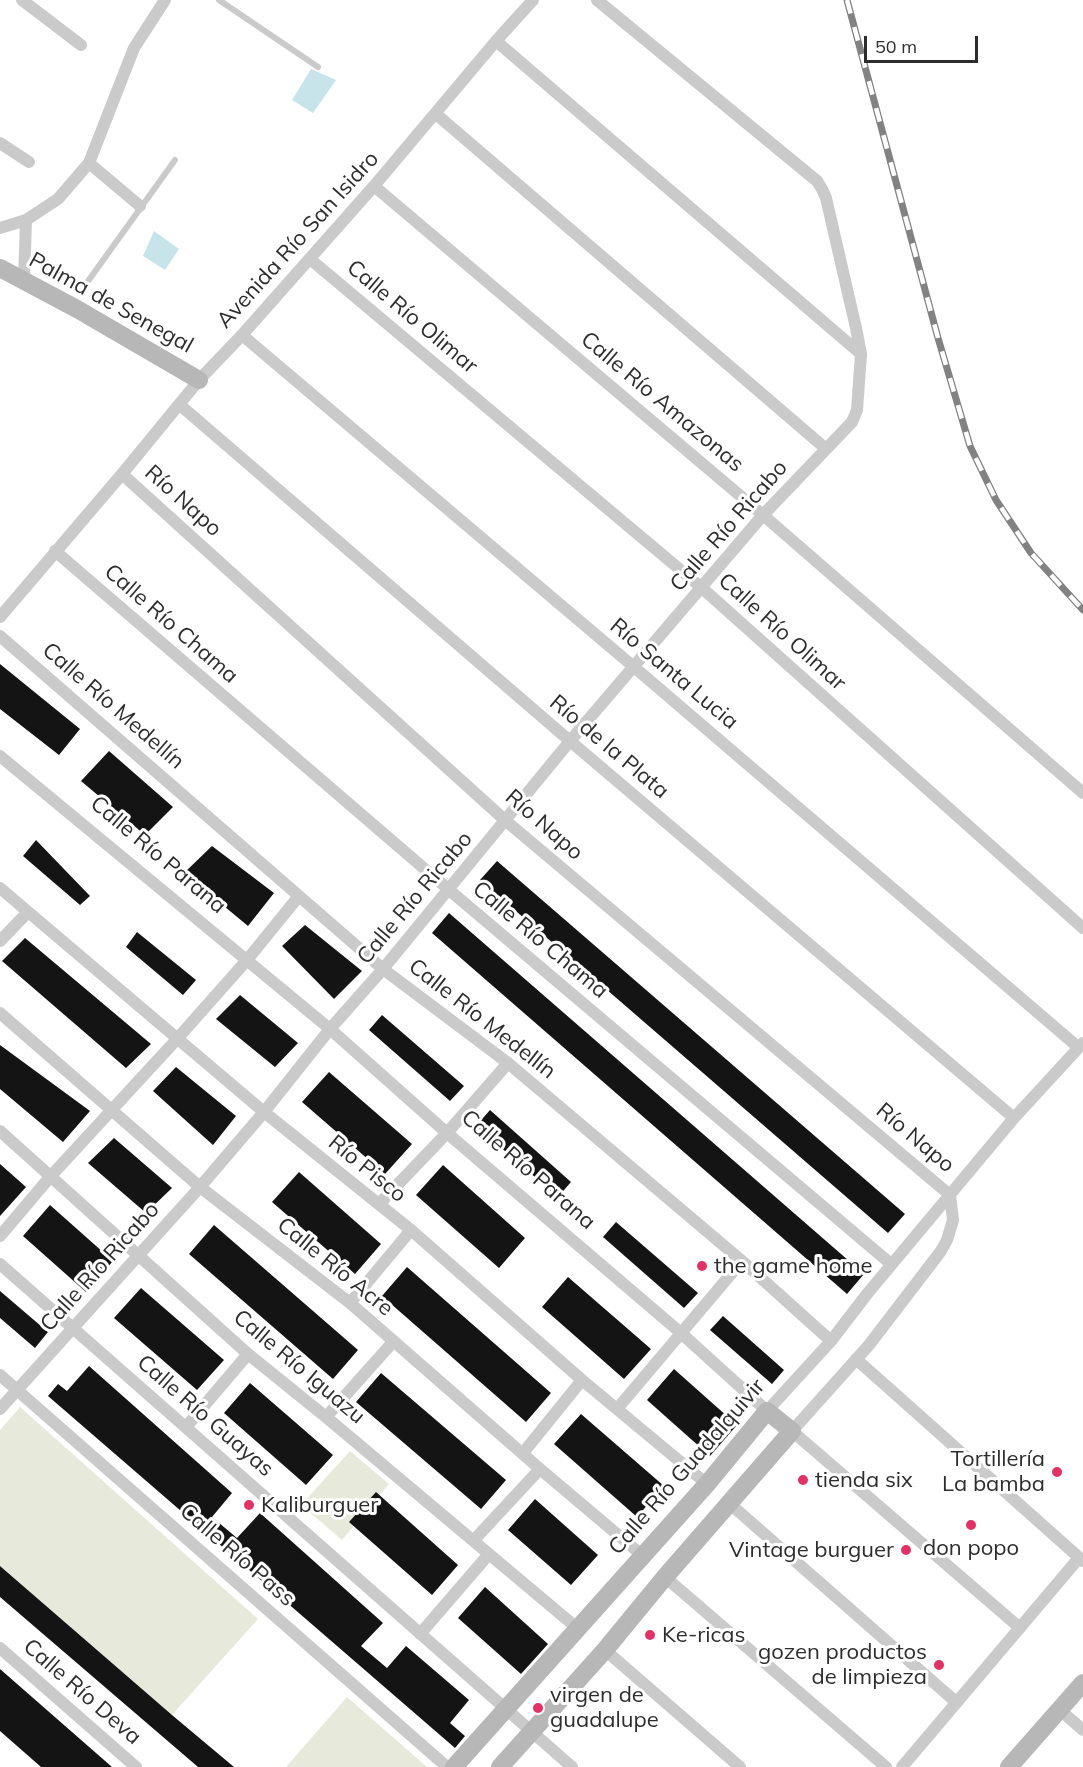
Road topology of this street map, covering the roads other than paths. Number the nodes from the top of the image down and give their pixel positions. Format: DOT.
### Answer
graph roads {
  1 [pos="22,0"];
  2 [pos="219,0"];
  3 [pos="533,0"];
  4 [pos="597,0"];
  5 [pos="162,1"];
  6 [pos="496,41"];
  7 [pos="81,45"];
  8 [pos="318,67"];
  9 [pos="436,114"];
  10 [pos="0,143"];
  11 [pos="175,160"];
  12 [pos="29,162"];
  13 [pos="89,163"];
  14 [pos="374,186"];
  15 [pos="140,207"];
  16 [pos="26,220"];
  17 [pos="0,228"];
  18 [pos="310,259"];
  19 [pos="0,268"];
  20 [pos="24,281"];
  21 [pos="86,284"];
  22 [pos="242,335"];
  23 [pos="861,354"];
  24 [pos="199,380"];
  25 [pos="180,405"];
  26 [pos="825,448"];
  27 [pos="122,474"];
  28 [pos="763,515"];
  29 [pos="55,551"];
  30 [pos="702,588"];
  31 [pos="0,617"];
  32 [pos="0,636"];
  33 [pos="634,667"];
  34 [pos="570,741"];
  35 [pos="0,756"];
  36 [pos="1083,793"];
  37 [pos="506,821"];
  38 [pos="0,888"];
  39 [pos="448,889"];
  40 [pos="299,896"];
  41 [pos="28,912"];
  42 [pos="1083,928"];
  43 [pos="0,941"];
  44 [pos="247,960"];
  45 [pos="383,969"];
  46 [pos="0,1013"];
  47 [pos="330,1029"];
  48 [pos="177,1039"];
  49 [pos="1080,1045"];
  50 [pos="508,1063"];
  51 [pos="113,1110"];
  52 [pos="264,1112"];
  53 [pos="1014,1118"];
  54 [pos="0,1131"];
  55 [pos="447,1133"];
  56 [pos="50,1177"];
  57 [pos="200,1187"];
  58 [pos="950,1195"];
  59 [pos="379,1204"];
  60 [pos="411,1230"];
  61 [pos="0,1236"];
  62 [pos="137,1256"];
  63 [pos="742,1261"];
  64 [pos="0,1264"];
  65 [pos="891,1264"];
  66 [pos="350,1303"];
  67 [pos="73,1328"];
  68 [pos="681,1333"];
  69 [pos="831,1341"];
  70 [pos="393,1342"];
  71 [pos="248,1354"];
  72 [pos="856,1359"];
  73 [pos="0,1375"];
  74 [pos="582,1380"];
  75 [pos="17,1390"];
  76 [pos="617,1409"];
  77 [pos="0,1410"];
  78 [pos="767,1411"];
  79 [pos="326,1417"];
  80 [pos="186,1427"];
  81 [pos="792,1431"];
  82 [pos="524,1453"];
  83 [pos="540,1469"];
  84 [pos="707,1484"];
  85 [pos="729,1503"];
  86 [pos="474,1540"];
  87 [pos="489,1554"];
  88 [pos="643,1556"];
  89 [pos="1081,1560"];
  90 [pos="665,1577"];
  91 [pos="577,1628"];
  92 [pos="1020,1628"];
  93 [pos="420,1634"];
  94 [pos="0,1648"];
  95 [pos="605,1650"];
  96 [pos="1083,1683"];
  97 [pos="956,1702"];
  98 [pos="505,1710"];
  99 [pos="1060,1710"];
  100 [pos="1083,1730"];
  101 [pos="531,1732"];
  102 [pos="1018,1764"];
  103 [pos="136,1767"];
  104 [pos="447,1767"];
  105 [pos="454,1767"];
  106 [pos="500,1767"];
  107 [pos="572,1767"];
  108 [pos="740,1767"];
  109 [pos="886,1767"];
  110 [pos="902,1767"];
  1 -- 7 [label="street"];
  2 -- 8 [label="lane"];
  3 -- 6 [label="street, Avenida Río San Isidro"];
  4 -- 23 [label="street"];
  5 -- 13 [label="street, Palma de Senegal"];
  6 -- 9 [label="street, Avenida Río San Isidro"];
  6 -- 23 [label="street"];
  9 -- 14 [label="street, Avenida Río San Isidro"];
  9 -- 26 [label="street"];
  10 -- 12 [label="street"];
  11 -- 15 [label="lane"];
  13 -- 15 [label="street"];
  13 -- 16 [label="street, Palma de Senegal"];
  14 -- 18 [label="street, Avenida Río San Isidro"];
  14 -- 28 [label="street, Calle Río Amazonas"];
  15 -- 21 [label="lane"];
  16 -- 17 [label="street, Palma de Senegal"];
  16 -- 20 [label="street"];
  18 -- 22 [label="street, Avenida Río San Isidro"];
  18 -- 30 [label="street, Calle Río Olimar"];
  19 -- 20 [label="street, Palma de Senegal"];
  20 -- 24 [label="street, Palma de Senegal"];
  22 -- 24 [label="street, Avenida Río San Isidro"];
  22 -- 33 [label="street, Río Santa Lucia"];
  23 -- 26 [label="street, Calle Río Ricabo"];
  24 -- 25 [label="street, Avenida Río San Isidro"];
  25 -- 27 [label="street, Avenida Río San Isidro"];
  25 -- 34 [label="street, Río de la Plata"];
  26 -- 28 [label="street, Calle Río Ricabo"];
  27 -- 29 [label="street, Avenida Río San Isidro"];
  27 -- 37 [label="street, Río Napo"];
  28 -- 30 [label="street, Calle Río Ricabo"];
  28 -- 36 [label="street, Calle Río Amazonas"];
  29 -- 31 [label="street, Avenida Río San Isidro"];
  29 -- 39 [label="street, Calle Río Chama"];
  30 -- 33 [label="street, Calle Río Ricabo"];
  30 -- 42 [label="street, Calle Río Olimar"];
  32 -- 40 [label="street, Calle Río Medellín"];
  33 -- 34 [label="street, Calle Río Ricabo"];
  33 -- 49 [label="street, Río Santa Lucia"];
  34 -- 37 [label="street, Calle Río Ricabo"];
  34 -- 53 [label="street, Río de la Plata"];
  35 -- 44 [label="street, Calle Río Parana"];
  37 -- 39 [label="street, Calle Río Ricabo"];
  37 -- 58 [label="street, Río Napo"];
  38 -- 41 [label="street, Río Pisco"];
  39 -- 45 [label="street, Calle Río Ricabo"];
  39 -- 65 [label="street, Calle Río Chama"];
  40 -- 44 [label="street"];
  40 -- 45 [label="street, Calle Río Medellín"];
  41 -- 43 [label="street"];
  41 -- 48 [label="street, Río Pisco"];
  44 -- 47 [label="street, Calle Río Parana"];
  44 -- 48 [label="street"];
  45 -- 47 [label="street, Calle Río Ricabo"];
  45 -- 50 [label="street, Calle Río Medellín"];
  46 -- 51 [label="street, Calle Río Acre"];
  47 -- 52 [label="street, Calle Río Ricabo"];
  47 -- 55 [label="street, Calle Río Parana"];
  48 -- 51 [label="street"];
  48 -- 52 [label="street, Río Pisco"];
  49 -- 53 [label="street, Calle Río Guadalquivir"];
  50 -- 55 [label="street"];
  50 -- 63 [label="street, Calle Río Medellín"];
  51 -- 56 [label="street"];
  51 -- 57 [label="street, Calle Río Acre"];
  52 -- 57 [label="street, Calle Río Ricabo"];
  52 -- 59 [label="street, Río Pisco"];
  53 -- 58 [label="street, Calle Río Guadalquivir"];
  54 -- 56 [label="street, Calle Río Iguazu"];
  55 -- 59 [label="street"];
  55 -- 68 [label="street, Calle Río Parana"];
  56 -- 61 [label="street"];
  56 -- 62 [label="street, Calle Río Iguazu"];
  57 -- 62 [label="street, Calle Río Ricabo"];
  57 -- 66 [label="street, Calle Río Acre"];
  58 -- 65 [label="street, Calle Río Guadalquivir"];
  58 -- 72 [label="street"];
  59 -- 60 [label="street, Río Pisco"];
  60 -- 66 [label="street"];
  60 -- 74 [label="street, Río Pisco"];
  62 -- 67 [label="street, Calle Río Ricabo"];
  62 -- 71 [label="street, Calle Río Iguazu"];
  63 -- 68 [label="street"];
  63 -- 69 [label="street, Calle Río Medellín"];
  64 -- 67 [label="street, Calle Río Guayas"];
  65 -- 69 [label="street, Calle Río Guadalquivir"];
  66 -- 70 [label="street, Calle Río Acre"];
  67 -- 75 [label="street, Calle Río Ricabo"];
  67 -- 80 [label="street, Calle Río Guayas"];
  68 -- 76 [label="street"];
  68 -- 78 [label="street, Calle Río Parana"];
  69 -- 78 [label="street, Calle Río Guadalquivir"];
  70 -- 79 [label="street"];
  70 -- 82 [label="street, Calle Río Acre"];
  71 -- 79 [label="street, Calle Río Iguazu"];
  71 -- 80 [label="street"];
  72 -- 81 [label="street"];
  72 -- 89 [label="street"];
  73 -- 75 [label="street, Calle Río Pass"];
  74 -- 76 [label="street, Río Pisco"];
  74 -- 82 [label="street"];
  75 -- 77 [label="street, Calle Río Ricabo"];
  75 -- 104 [label="street, Calle Río Pass"];
  76 -- 84 [label="street, Río Pisco"];
  78 -- 81 [label="street, Calle Río Parana"];
  78 -- 84 [label="street, Calle Río Guadalquivir"];
  79 -- 86 [label="street, Calle Río Iguazu"];
  80 -- 93 [label="street, Calle Río Guayas"];
  81 -- 85 [label="street"];
  81 -- 92 [label="street, Calle Río Parana"];
  82 -- 83 [label="street, Calle Río Acre"];
  83 -- 86 [label="street"];
  83 -- 88 [label="street, Calle Río Acre"];
  84 -- 88 [label="street, Calle Río Guadalquivir"];
  85 -- 90 [label="street"];
  85 -- 97 [label="street"];
  86 -- 87 [label="street, Calle Río Iguazu"];
  87 -- 91 [label="street, Calle Río Iguazu"];
  87 -- 93 [label="street"];
  88 -- 91 [label="street, Calle Río Guadalquivir"];
  89 -- 92 [label="street"];
  90 -- 95 [label="street"];
  90 -- 109 [label="street"];
  91 -- 98 [label="street, Calle Río Guadalquivir"];
  92 -- 97 [label="street"];
  93 -- 98 [label="street, Calle Río Guayas"];
  94 -- 103 [label="street, Calle Río Deva"];
  95 -- 101 [label="street"];
  95 -- 108 [label="street"];
  96 -- 99 [label="street"];
  97 -- 110 [label="street"];
  98 -- 101 [label="street, Calle Río Guayas"];
  98 -- 105 [label="street, Calle Río Guadalquivir"];
  99 -- 100 [label="street"];
  99 -- 102 [label="street"];
  101 -- 106 [label="street"];
  101 -- 107 [label="street, Calle Río Guayas"];
}
